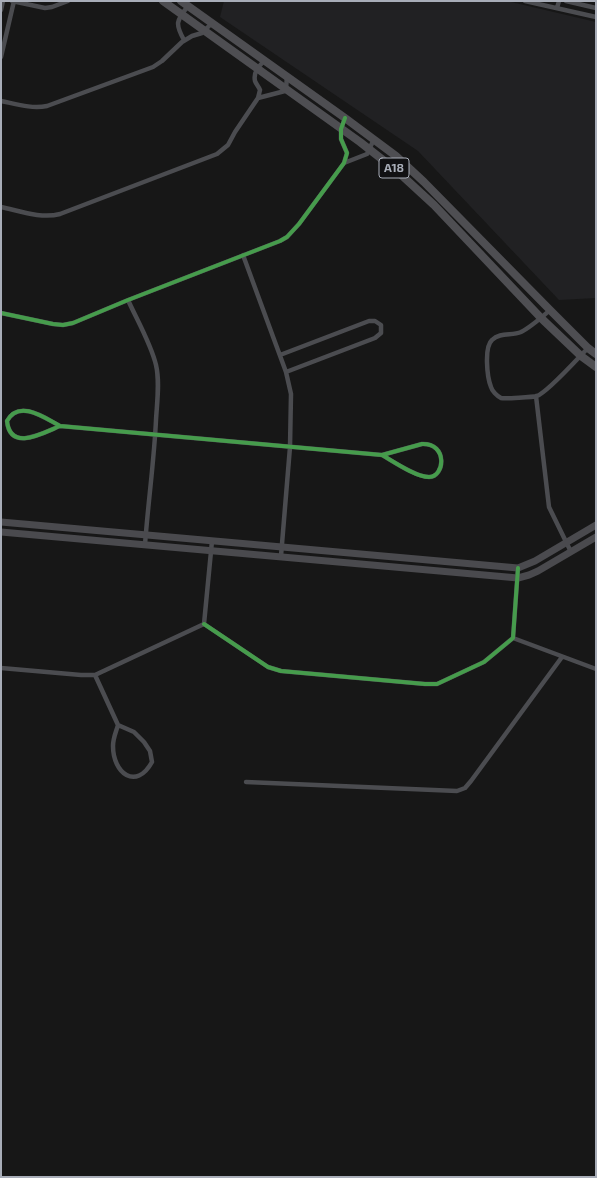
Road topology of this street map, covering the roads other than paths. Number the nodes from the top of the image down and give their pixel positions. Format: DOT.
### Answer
graph roads {
  1 [pos="4,1"];
  2 [pos="14,1"];
  3 [pos="68,1"];
  4 [pos="163,1"];
  5 [pos="180,1"];
  6 [pos="524,1"];
  7 [pos="559,1"];
  8 [pos="566,1"];
  9 [pos="188,6"];
  10 [pos="557,8"];
  11 [pos="596,8"];
  12 [pos="1,10"];
  13 [pos="181,14"];
  14 [pos="596,17"];
  15 [pos="212,23"];
  16 [pos="204,30"];
  17 [pos="184,40"];
  18 [pos="1,57"];
  19 [pos="265,60"];
  20 [pos="257,68"];
  21 [pos="287,76"];
  22 [pos="286,89"];
  23 [pos="258,98"];
  24 [pos="1,101"];
  25 [pos="345,118"];
  26 [pos="341,129"];
  27 [pos="374,139"];
  28 [pos="370,149"];
  29 [pos="344,164"];
  30 [pos="447,206"];
  31 [pos="1,207"];
  32 [pos="441,213"];
  33 [pos="490,250"];
  34 [pos="243,255"];
  35 [pos="484,257"];
  36 [pos="527,287"];
  37 [pos="519,295"];
  38 [pos="128,300"];
  39 [pos="550,310"];
  40 [pos="1,313"];
  41 [pos="541,318"];
  42 [pos="588,348"];
  43 [pos="596,354"];
  44 [pos="280,355"];
  45 [pos="581,356"];
  46 [pos="596,367"];
  47 [pos="286,372"];
  48 [pos="536,396"];
  49 [pos="60,426"];
  50 [pos="156,435"];
  51 [pos="290,447"];
  52 [pos="382,455"];
  53 [pos="1,522"];
  54 [pos="596,525"];
  55 [pos="1,532"];
  56 [pos="146,535"];
  57 [pos="596,537"];
  58 [pos="212,540"];
  59 [pos="566,542"];
  60 [pos="145,545"];
  61 [pos="282,547"];
  62 [pos="211,550"];
  63 [pos="571,552"];
  64 [pos="281,556"];
  65 [pos="518,568"];
  66 [pos="518,578"];
  67 [pos="204,624"];
  68 [pos="512,638"];
  69 [pos="562,657"];
  70 [pos="1,668"];
  71 [pos="596,669"];
  72 [pos="95,675"];
  73 [pos="118,724"];
  74 [pos="246,782"];
  1 -- 12 [label="street"];
  2 -- 3 [label="street"];
  2 -- 18 [label="street"];
  4 -- 13 [label="highway, A18"];
  5 -- 9 [label="highway, A18"];
  6 -- 10 [label="street"];
  7 -- 10 [label="street"];
  8 -- 11 [label="street"];
  9 -- 13 [label="street"];
  9 -- 15 [label="highway, A18"];
  10 -- 14 [label="street"];
  13 -- 16 [label="highway, A18"];
  13 -- 17 [label="street"];
  15 -- 16 [label="street"];
  15 -- 19 [label="highway, A18"];
  16 -- 17 [label="street"];
  16 -- 20 [label="highway, A18"];
  17 -- 24 [label="street"];
  19 -- 20 [label="street"];
  19 -- 21 [label="highway, A18"];
  20 -- 22 [label="highway, A18"];
  20 -- 23 [label="street"];
  21 -- 22 [label="street"];
  21 -- 25 [label="highway, A18"];
  22 -- 23 [label="street"];
  22 -- 26 [label="highway, A18"];
  23 -- 31 [label="street"];
  25 -- 26 [label="street"];
  25 -- 27 [label="highway, A18"];
  26 -- 28 [label="highway, A18"];
  26 -- 29 [label="street"];
  27 -- 28 [label="street"];
  27 -- 30 [label="highway, A18"];
  28 -- 29 [label="street"];
  28 -- 32 [label="highway, A18"];
  29 -- 34 [label="street"];
  30 -- 32 [label="highway"];
  30 -- 33 [label="highway, A18"];
  32 -- 35 [label="highway, A18"];
  33 -- 35 [label="highway"];
  33 -- 36 [label="highway, A18"];
  34 -- 38 [label="street"];
  34 -- 44 [label="street"];
  35 -- 37 [label="highway, A18"];
  36 -- 37 [label="highway"];
  36 -- 39 [label="highway, A18"];
  37 -- 41 [label="highway, A18"];
  38 -- 40 [label="street"];
  38 -- 50 [label="street"];
  39 -- 41 [label="street"];
  39 -- 42 [label="highway, A18"];
  41 -- 45 [label="highway, A18"];
  41 -- 48 [label="street"];
  42 -- 43 [label="highway, A18"];
  42 -- 45 [label="street"];
  44 -- 47 [label="street"];
  44 -- 47 [label="street"];
  45 -- 46 [label="highway, A18"];
  45 -- 48 [label="street"];
  47 -- 51 [label="street"];
  48 -- 59 [label="street"];
  49 -- 49 [label="street"];
  49 -- 50 [label="street"];
  50 -- 51 [label="street"];
  50 -- 56 [label="street"];
  51 -- 52 [label="street"];
  51 -- 61 [label="street"];
  52 -- 52 [label="street"];
  53 -- 56 [label="main road"];
  54 -- 59 [label="main road"];
  55 -- 60 [label="main road"];
  56 -- 58 [label="main road"];
  56 -- 60 [label="street"];
  57 -- 63 [label="main road"];
  58 -- 61 [label="main road"];
  58 -- 62 [label="street"];
  59 -- 63 [label="street"];
  59 -- 65 [label="main road"];
  60 -- 62 [label="main road"];
  61 -- 64 [label="street"];
  61 -- 65 [label="main road"];
  62 -- 64 [label="main road"];
  62 -- 67 [label="street"];
  63 -- 66 [label="main road"];
  64 -- 66 [label="main road"];
  65 -- 66 [label="street"];
  66 -- 68 [label="street"];
  67 -- 68 [label="street"];
  67 -- 72 [label="street"];
  68 -- 69 [label="street"];
  69 -- 71 [label="street"];
  69 -- 74 [label="street"];
  70 -- 72 [label="street"];
  72 -- 73 [label="street"];
  73 -- 73 [label="street"];
}
